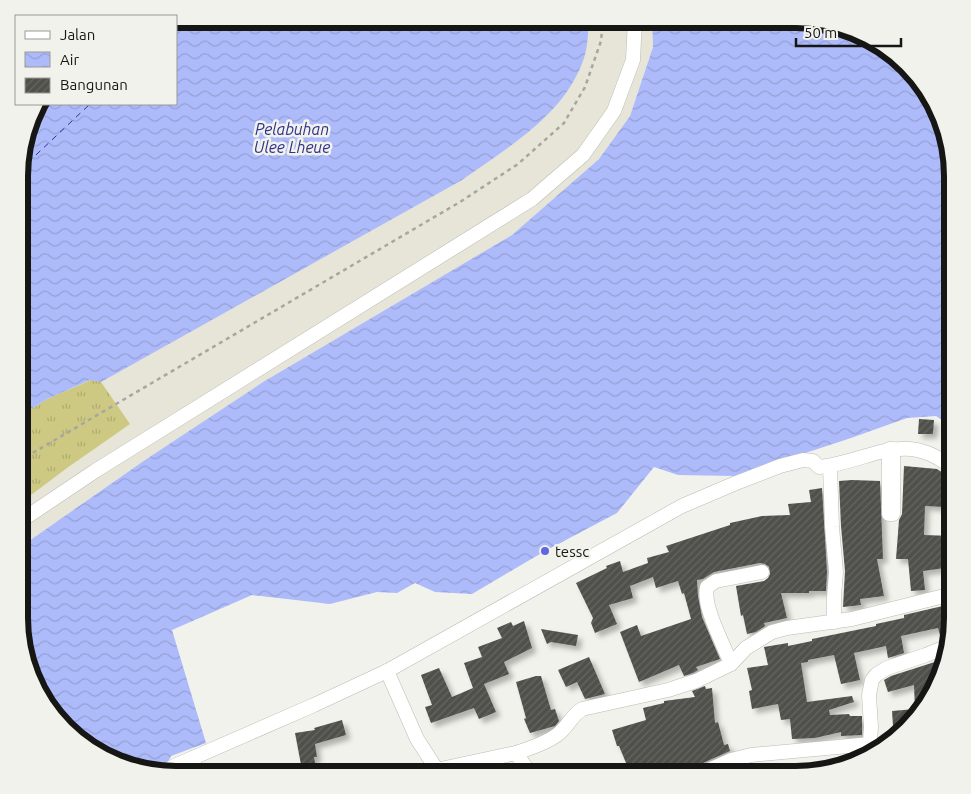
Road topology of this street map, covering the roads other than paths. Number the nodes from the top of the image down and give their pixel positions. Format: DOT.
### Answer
graph roads {
  1 [pos="635,28"];
  2 [pos="944,462"];
  3 [pos="830,466"];
  4 [pos="28,516"];
  5 [pos="762,572"];
  6 [pos="944,596"];
  7 [pos="834,622"];
  8 [pos="941,649"];
  9 [pos="731,664"];
  10 [pos="387,670"];
  11 [pos="870,747"];
  12 [pos="865,749"];
  13 [pos="516,753"];
  14 [pos="193,758"];
  15 [pos="174,766"];
  16 [pos="194,766"];
  17 [pos="435,766"];
  18 [pos="456,766"];
  19 [pos="525,766"];
  20 [pos="718,766"];
  1 -- 4 [label="street"];
  2 -- 3 [label="street"];
  3 -- 7 [label="street"];
  3 -- 10 [label="street"];
  5 -- 9 [label="street"];
  6 -- 7 [label="street"];
  7 -- 9 [label="street"];
  8 -- 11 [label="street"];
  9 -- 13 [label="street"];
  10 -- 14 [label="street"];
  10 -- 17 [label="street"];
  12 -- 20 [label="street"];
  13 -- 18 [label="street"];
  13 -- 19 [label="street"];
  14 -- 15 [label="street"];
  14 -- 16 [label="street"];
}
